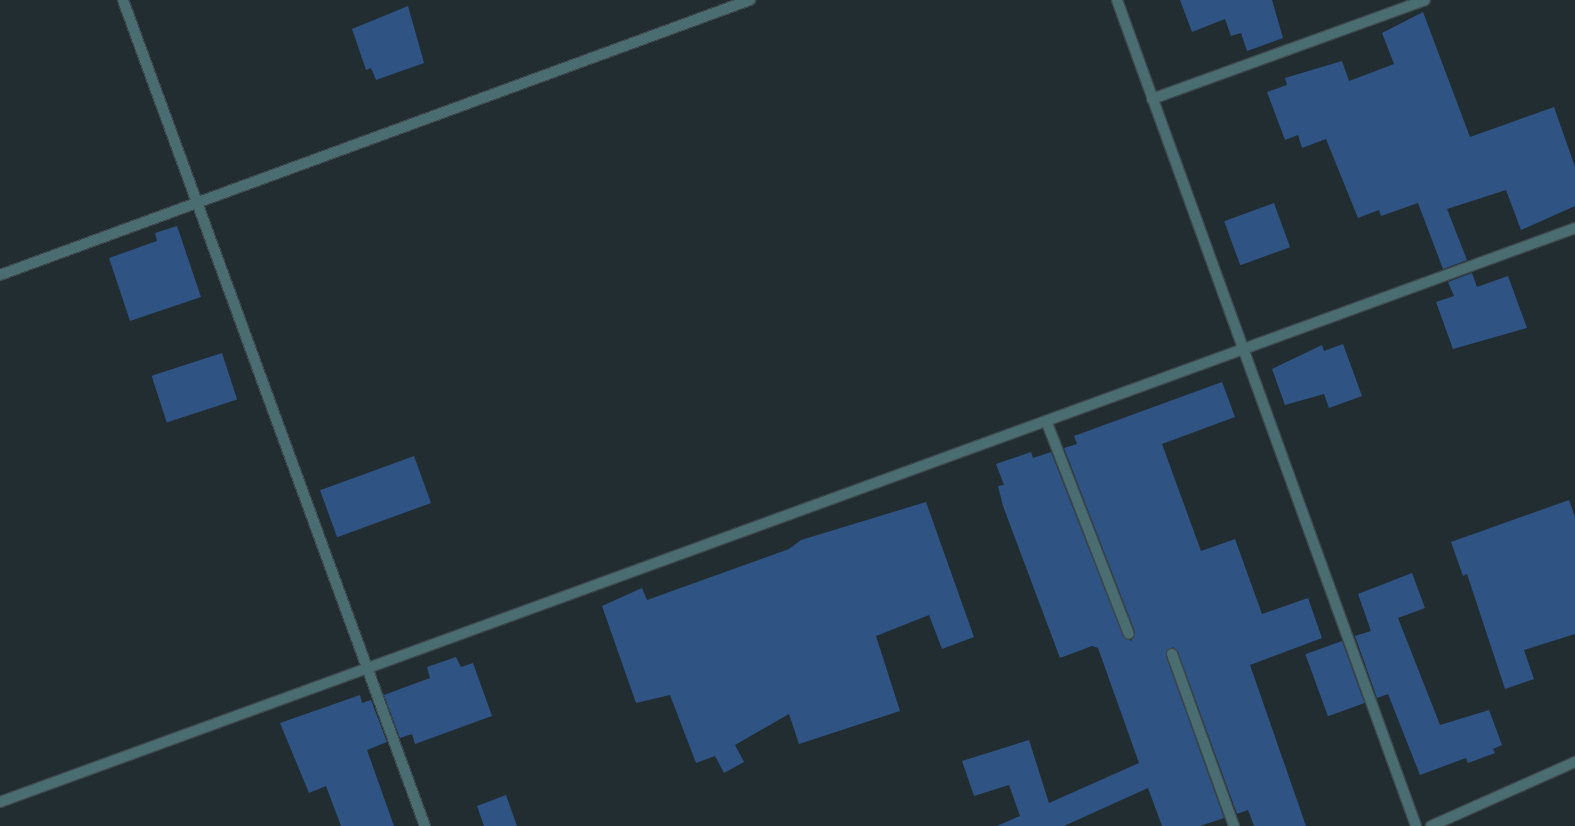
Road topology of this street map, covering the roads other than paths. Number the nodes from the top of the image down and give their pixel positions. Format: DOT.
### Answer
graph roads {
  1 [pos="123,0"];
  2 [pos="750,0"];
  3 [pos="1117,0"];
  4 [pos="1425,0"];
  5 [pos="1152,99"];
  6 [pos="197,202"];
  7 [pos="1575,228"];
  8 [pos="0,275"];
  9 [pos="1243,352"];
  10 [pos="1047,423"];
  11 [pos="1129,634"];
  12 [pos="1172,654"];
  13 [pos="368,668"];
  14 [pos="1575,762"];
  15 [pos="0,802"];
  16 [pos="425,826"];
  17 [pos="1234,826"];
  18 [pos="1416,826"];
  19 [pos="1431,826"];
  1 -- 6 [label="street"];
  2 -- 6 [label="street"];
  3 -- 5 [label="street"];
  4 -- 5 [label="street"];
  5 -- 9 [label="street"];
  6 -- 8 [label="street"];
  6 -- 13 [label="street"];
  7 -- 9 [label="street"];
  9 -- 10 [label="street"];
  9 -- 18 [label="street"];
  10 -- 11 [label="street"];
  10 -- 13 [label="street"];
  12 -- 17 [label="street"];
  13 -- 15 [label="street"];
  13 -- 16 [label="street"];
  14 -- 19 [label="street"];
}
